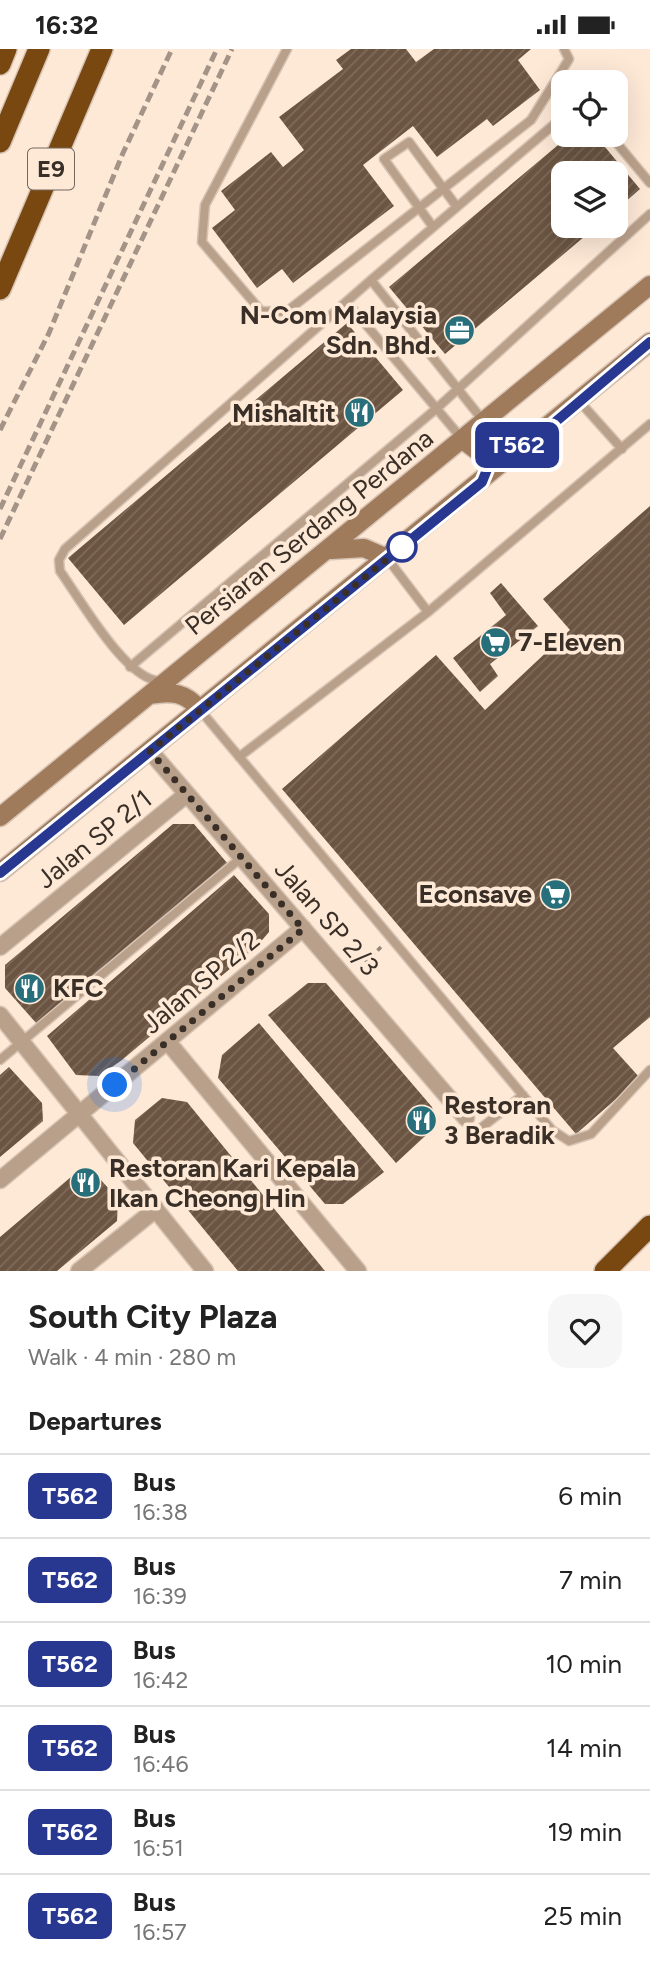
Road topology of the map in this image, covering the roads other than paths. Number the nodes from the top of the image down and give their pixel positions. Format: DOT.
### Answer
graph roads {
  1 [pos="6,49"];
  2 [pos="39,49"];
  3 [pos="102,49"];
  4 [pos="287,49"];
  5 [pos="564,49"];
  6 [pos="0,64"];
  7 [pos="551,127"];
  8 [pos="0,142"];
  9 [pos="620,147"];
  10 [pos="650,183"];
  11 [pos="443,188"];
  12 [pos="418,206"];
  13 [pos="457,207"];
  14 [pos="650,214"];
  15 [pos="433,227"];
  16 [pos="371,280"];
  17 [pos="650,285"];
  18 [pos="0,289"];
  19 [pos="347,302"];
  20 [pos="650,342"];
  21 [pos="458,390"];
  22 [pos="580,402"];
  23 [pos="436,409"];
  24 [pos="485,423"];
  25 [pos="650,424"];
  26 [pos="463,440"];
  27 [pos="534,440"];
  28 [pos="622,449"];
  29 [pos="494,452"];
  30 [pos="482,482"];
  31 [pos="325,552"];
  32 [pos="387,558"];
  33 [pos="428,612"];
  34 [pos="130,667"];
  35 [pos="176,674"];
  36 [pos="150,695"];
  37 [pos="200,710"];
  38 [pos="150,751"];
  39 [pos="239,758"];
  40 [pos="187,794"];
  41 [pos="0,817"];
  42 [pos="242,857"];
  43 [pos="0,873"];
  44 [pos="303,929"];
  45 [pos="0,947"];
  46 [pos="0,1015"];
  47 [pos="167,1041"];
  48 [pos="22,1042"];
  49 [pos="0,1060"];
  50 [pos="650,1070"];
  51 [pos="523,1095"];
  52 [pos="80,1114"];
  53 [pos="466,1118"];
  54 [pos="477,1131"];
  55 [pos="0,1180"];
  56 [pos="156,1209"];
  57 [pos="650,1226"];
  58 [pos="79,1271"];
  59 [pos="205,1271"];
  60 [pos="358,1271"];
  61 [pos="605,1271"];
  1 -- 6 [label="highway"];
  2 -- 8 [label="highway"];
  3 -- 18 [label="highway, E9"];
  4 -- 12 [label="lane"];
  5 -- 11 [label="lane"];
  7 -- 13 [label="lane"];
  9 -- 10 [label="lane"];
  11 -- 12 [label="lane"];
  11 -- 12 [label="lane"];
  11 -- 13 [label="lane"];
  12 -- 15 [label="lane"];
  13 -- 15 [label="lane"];
  14 -- 21 [label="lane"];
  15 -- 16 [label="lane"];
  16 -- 19 [label="lane"];
  16 -- 21 [label="lane"];
  17 -- 24 [label="main road, Persiaran Serdang Perdana"];
  19 -- 23 [label="lane"];
  19 -- 34 [label="lane"];
  20 -- 22 [label="main road"];
  21 -- 23 [label="lane"];
  21 -- 24 [label="lane"];
  22 -- 27 [label="main road"];
  22 -- 28 [label="lane"];
  23 -- 26 [label="lane"];
  23 -- 34 [label="lane"];
  24 -- 26 [label="main road, Persiaran Serdang Perdana"];
  24 -- 29 [label="main road"];
  25 -- 28 [label="lane"];
  26 -- 29 [label="main road"];
  26 -- 31 [label="main road, Persiaran Serdang Perdana"];
  27 -- 29 [label="main road"];
  27 -- 30 [label="main road"];
  28 -- 33 [label="lane"];
  29 -- 30 [label="main road"];
  30 -- 32 [label="main road"];
  31 -- 32 [label="main road"];
  31 -- 35 [label="main road, Persiaran Serdang Perdana"];
  32 -- 33 [label="lane"];
  32 -- 37 [label="main road"];
  33 -- 39 [label="lane"];
  34 -- 35 [label="lane"];
  35 -- 36 [label="main road, Persiaran Serdang Perdana"];
  36 -- 37 [label="main road"];
  36 -- 41 [label="main road, Persiaran Serdang Perdana"];
  37 -- 38 [label="main road"];
  37 -- 39 [label="lane"];
  38 -- 40 [label="street, Jalan SP 2/3"];
  38 -- 43 [label="main road"];
  39 -- 51 [label="lane"];
  40 -- 42 [label="street, Jalan SP 2/3"];
  40 -- 45 [label="street, Jalan SP 2/1"];
  42 -- 44 [label="street, Jalan SP 2/3"];
  42 -- 48 [label="lane"];
  44 -- 47 [label="street, Jalan SP 2/2"];
  44 -- 53 [label="street, Jalan SP 2/3"];
  46 -- 48 [label="street"];
  47 -- 52 [label="street, Jalan SP 2/2"];
  47 -- 60 [label="street"];
  48 -- 49 [label="lane"];
  48 -- 52 [label="street"];
  50 -- 51 [label="lane"];
  51 -- 54 [label="lane"];
  52 -- 55 [label="street, Jalan SP 2/2"];
  52 -- 56 [label="street"];
  56 -- 58 [label="street"];
  56 -- 59 [label="street"];
  57 -- 61 [label="highway"];
}
